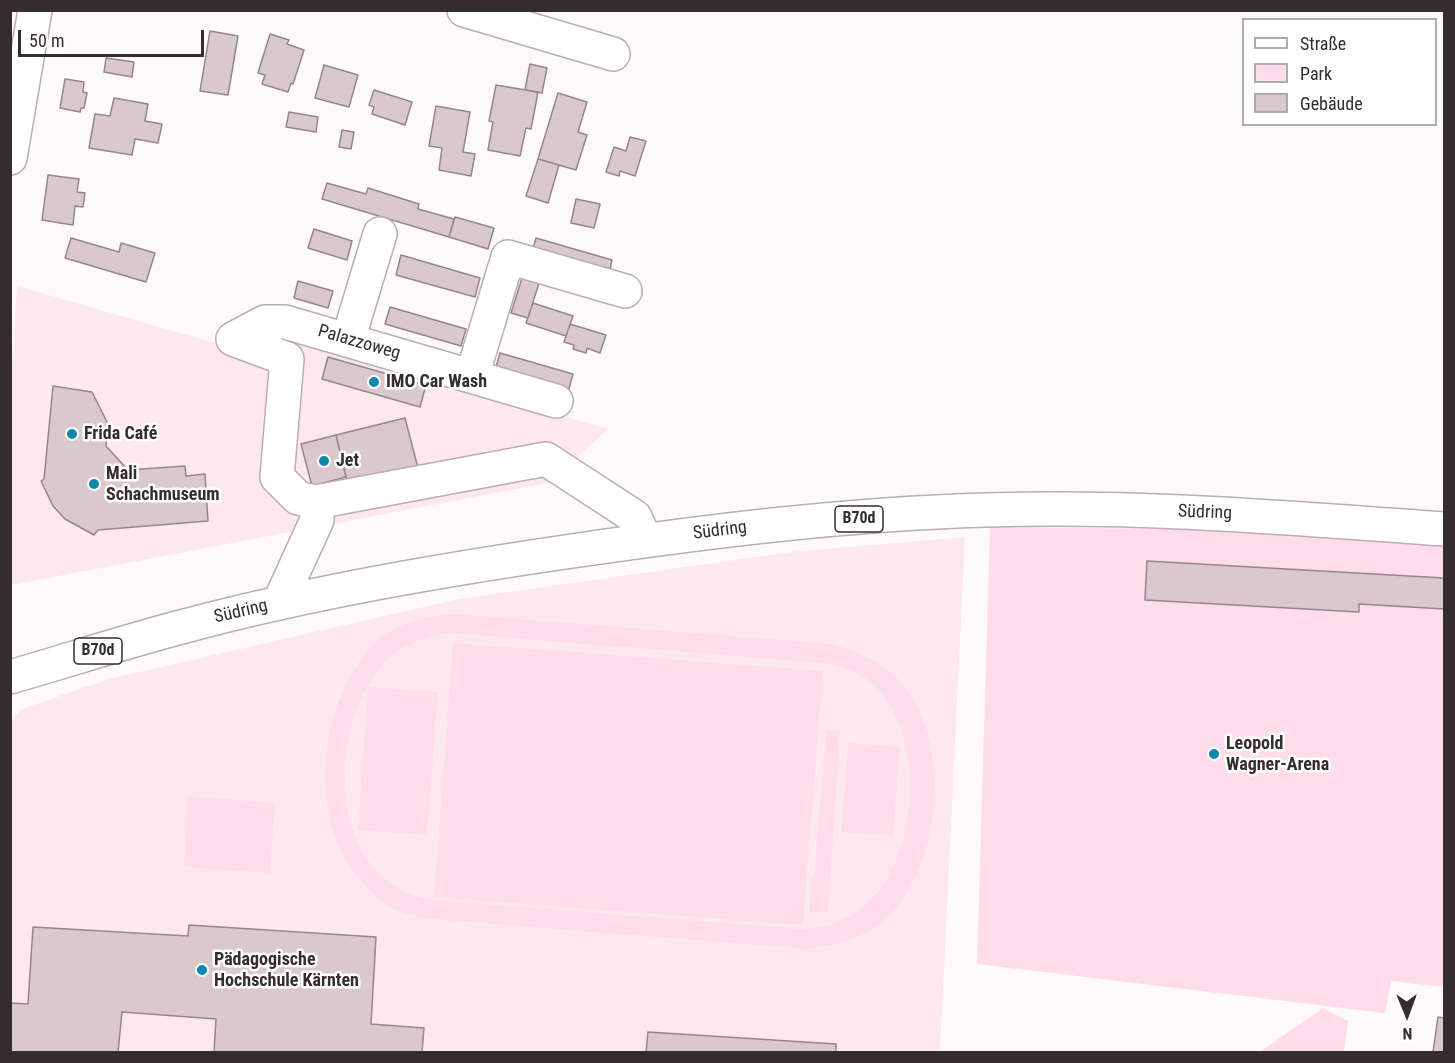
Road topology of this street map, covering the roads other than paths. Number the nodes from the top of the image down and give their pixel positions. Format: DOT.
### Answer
graph roads {
  1 [pos="35,10"];
  2 [pos="464,10"];
  3 [pos="613,54"];
  4 [pos="10,158"];
  5 [pos="380,234"];
  6 [pos="625,291"];
  7 [pos="348,340"];
  8 [pos="472,376"];
  9 [pos="556,400"];
  10 [pos="316,502"];
  11 [pos="1444,529"];
  12 [pos="645,540"];
  13 [pos="279,603"];
  14 [pos="10,677"];
  1 -- 4 [label="main road"];
  2 -- 3 [label="main road"];
  5 -- 7 [label="main road"];
  6 -- 8 [label="main road"];
  7 -- 8 [label="main road, Palazzoweg"];
  7 -- 10 [label="main road, Palazzoweg"];
  8 -- 9 [label="main road, Palazzoweg"];
  10 -- 12 [label="main road"];
  10 -- 13 [label="main road"];
  11 -- 12 [label="main road, Südring / B70d"];
  12 -- 13 [label="main road, Südring / B70d"];
  13 -- 14 [label="main road, Südring / B70d"];
}
